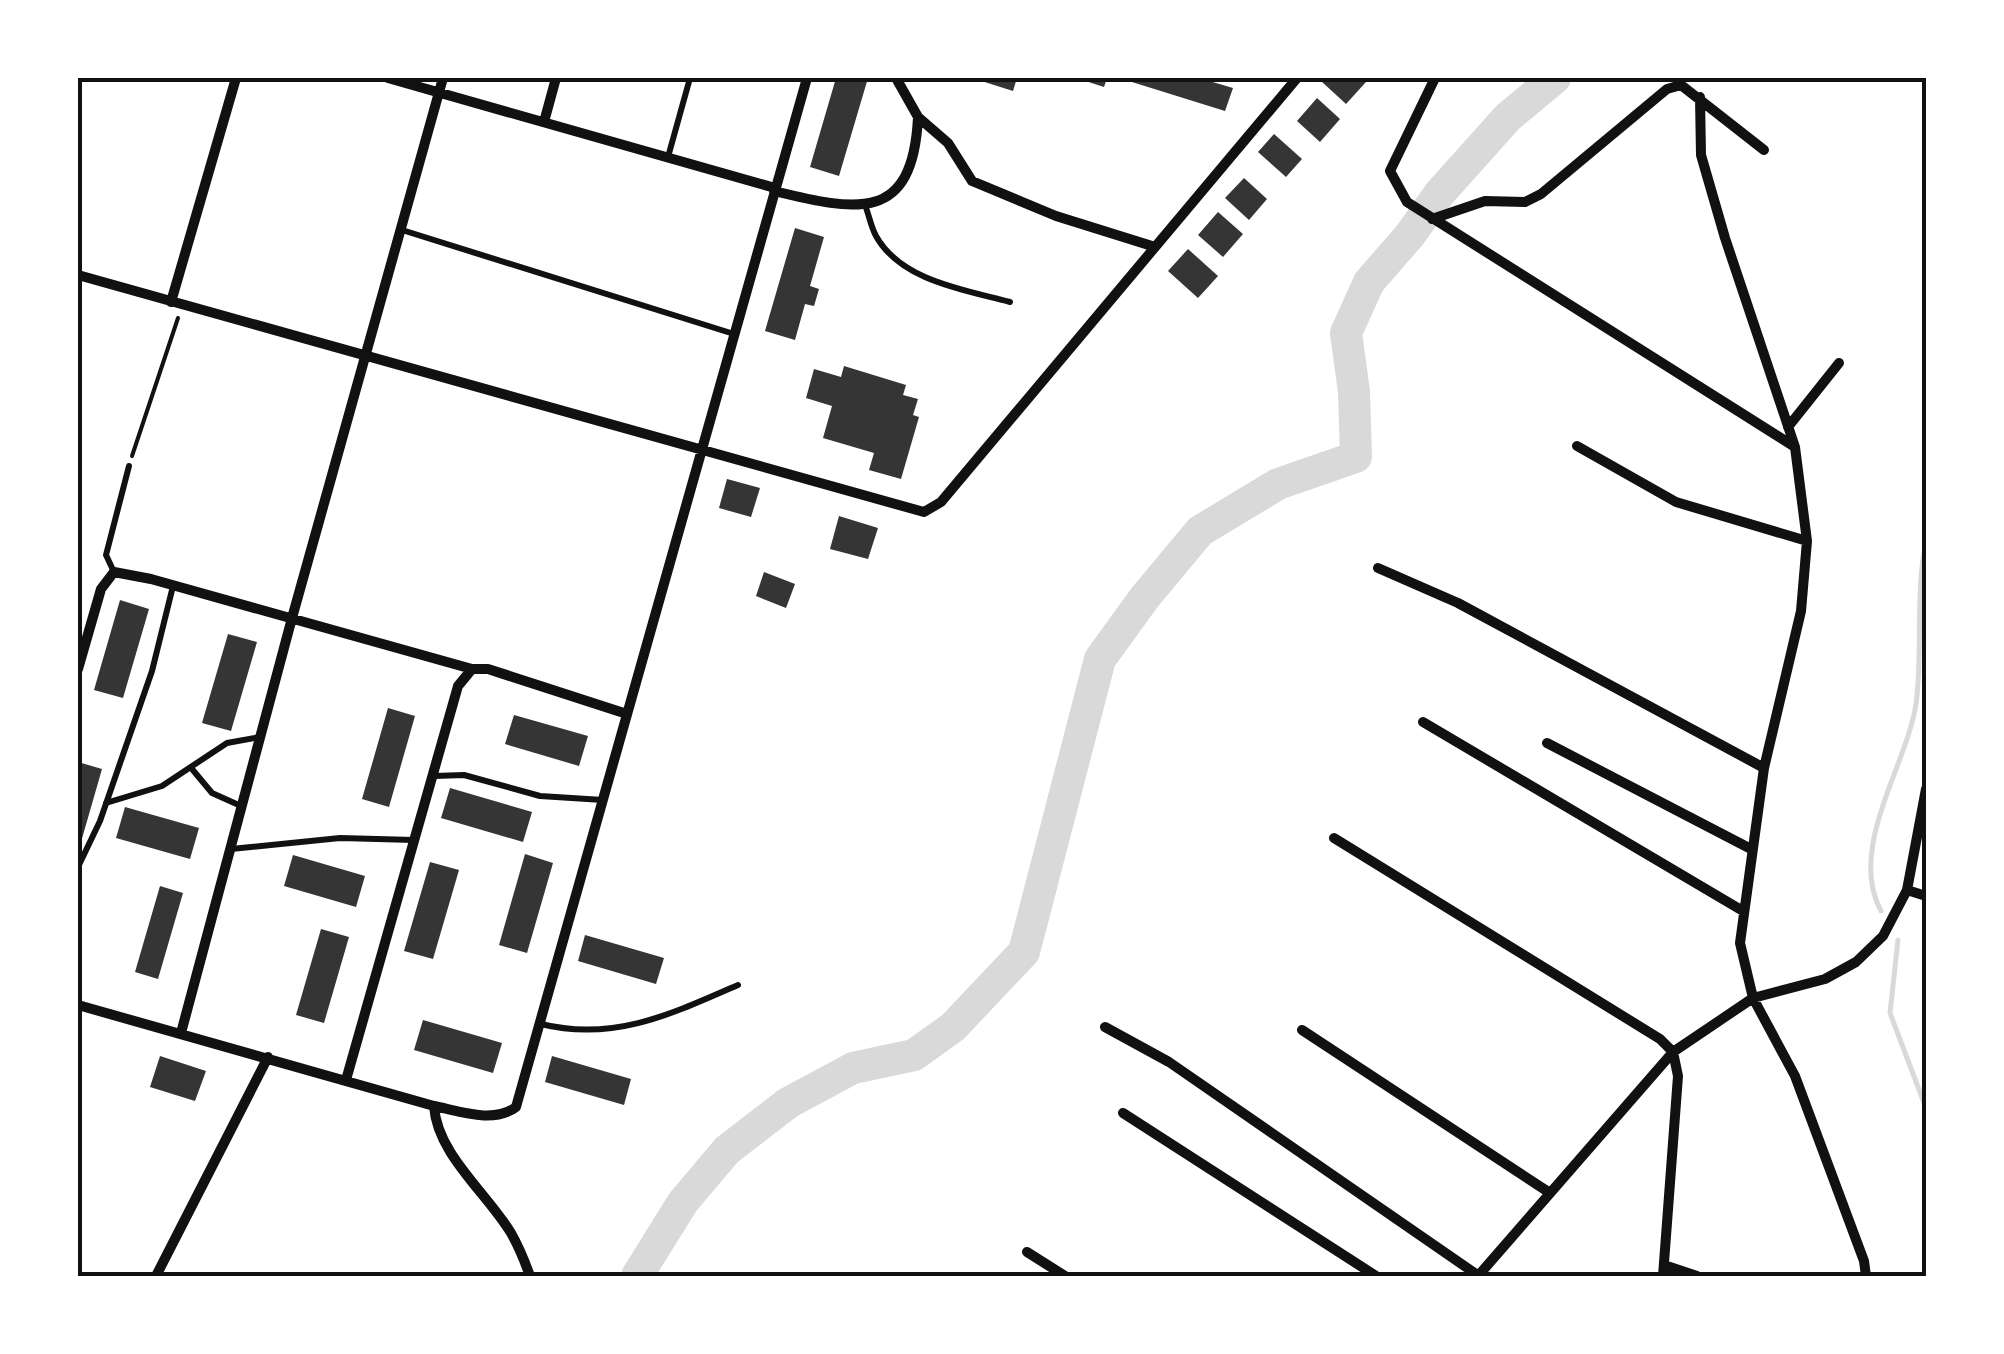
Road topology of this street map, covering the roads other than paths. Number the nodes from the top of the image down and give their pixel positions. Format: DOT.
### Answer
graph roads {
  1 [pos="236,78"];
  2 [pos="388,78"];
  3 [pos="443,78"];
  4 [pos="556,78"];
  5 [pos="690,78"];
  6 [pos="807,78"];
  7 [pos="896,78"];
  8 [pos="1296,78"];
  9 [pos="1435,78"];
  10 [pos="439,92"];
  11 [pos="1700,98"];
  12 [pos="918,117"];
  13 [pos="544,122"];
  14 [pos="1764,150"];
  15 [pos="668,157"];
  16 [pos="775,190"];
  17 [pos="865,206"];
  18 [pos="1431,220"];
  19 [pos="401,229"];
  20 [pos="1152,246"];
  21 [pos="78,276"];
  22 [pos="1010,302"];
  23 [pos="177,303"];
  24 [pos="734,334"];
  25 [pos="365,357"];
  26 [pos="1839,363"];
  27 [pos="1788,426"];
  28 [pos="1577,446"];
  29 [pos="1795,447"];
  30 [pos="700,451"];
  31 [pos="129,466"];
  32 [pos="1807,541"];
  33 [pos="1378,568"];
  34 [pos="114,572"];
  35 [pos="173,585"];
  36 [pos="292,618"];
  37 [pos="78,669"];
  38 [pos="472,669"];
  39 [pos="628,714"];
  40 [pos="1423,722"];
  41 [pos="260,737"];
  42 [pos="1547,743"];
  43 [pos="1764,768"];
  44 [pos="192,769"];
  45 [pos="432,776"];
  46 [pos="1926,789"];
  47 [pos="604,800"];
  48 [pos="105,804"];
  49 [pos="242,806"];
  50 [pos="1334,838"];
  51 [pos="414,840"];
  52 [pos="230,849"];
  53 [pos="1750,849"];
  54 [pos="78,866"];
  55 [pos="1907,890"];
  56 [pos="1926,896"];
  57 [pos="1743,912"];
  58 [pos="738,985"];
  59 [pos="1753,998"];
  60 [pos="78,1005"];
  61 [pos="541,1024"];
  62 [pos="1105,1027"];
  63 [pos="1302,1030"];
  64 [pos="182,1033"];
  65 [pos="1673,1052"];
  66 [pos="268,1057"];
  67 [pos="346,1080"];
  68 [pos="434,1106"];
  69 [pos="1123,1113"];
  70 [pos="1550,1193"];
  71 [pos="1028,1252"];
  72 [pos="1663,1271"];
  73 [pos="156,1276"];
  74 [pos="530,1276"];
  75 [pos="1065,1276"];
  76 [pos="1376,1276"];
  77 [pos="1479,1276"];
  78 [pos="1697,1276"];
  79 [pos="1866,1276"];
  1 -- 23 [label="street"];
  2 -- 10 [label="street"];
  3 -- 10 [label="street"];
  4 -- 13 [label="street"];
  5 -- 15 [label="lane"];
  6 -- 16 [label="street"];
  7 -- 12 [label="street"];
  8 -- 20 [label="street"];
  9 -- 18 [label="street"];
  10 -- 13 [label="street"];
  10 -- 19 [label="street"];
  11 -- 14 [label="street"];
  11 -- 18 [label="street"];
  11 -- 27 [label="street"];
  12 -- 17 [label="street"];
  12 -- 20 [label="street"];
  13 -- 15 [label="street"];
  15 -- 16 [label="street"];
  16 -- 17 [label="street"];
  16 -- 24 [label="street"];
  17 -- 22 [label="lane"];
  18 -- 29 [label="street"];
  19 -- 24 [label="lane"];
  19 -- 25 [label="street"];
  20 -- 30 [label="street"];
  21 -- 23 [label="street"];
  23 -- 25 [label="street"];
  24 -- 30 [label="street"];
  25 -- 30 [label="street"];
  25 -- 36 [label="street"];
  26 -- 27 [label="street"];
  27 -- 29 [label="street"];
  28 -- 32 [label="street"];
  29 -- 32 [label="street"];
  30 -- 39 [label="street"];
  31 -- 34 [label="lane"];
  32 -- 43 [label="street"];
  33 -- 43 [label="street"];
  34 -- 35 [label="street"];
  34 -- 37 [label="street"];
  35 -- 36 [label="street"];
  35 -- 48 [label="lane"];
  36 -- 38 [label="street"];
  36 -- 41 [label="street"];
  38 -- 39 [label="street"];
  38 -- 45 [label="street"];
  39 -- 47 [label="street"];
  40 -- 57 [label="street"];
  41 -- 44 [label="lane"];
  41 -- 49 [label="street"];
  42 -- 53 [label="street"];
  43 -- 53 [label="street"];
  44 -- 48 [label="lane"];
  44 -- 49 [label="lane"];
  45 -- 47 [label="lane"];
  45 -- 51 [label="street"];
  46 -- 55 [label="street"];
  47 -- 61 [label="street"];
  48 -- 54 [label="lane"];
  49 -- 52 [label="street"];
  50 -- 65 [label="street"];
  51 -- 52 [label="lane"];
  51 -- 67 [label="street"];
  52 -- 64 [label="street"];
  53 -- 57 [label="street"];
  55 -- 56 [label="street"];
  55 -- 59 [label="street"];
  57 -- 59 [label="street"];
  58 -- 61 [label="lane"];
  59 -- 65 [label="street"];
  59 -- 79 [label="street"];
  60 -- 64 [label="street"];
  61 -- 68 [label="street"];
  62 -- 77 [label="street"];
  63 -- 70 [label="street"];
  64 -- 66 [label="street"];
  65 -- 70 [label="street"];
  65 -- 72 [label="street"];
  66 -- 67 [label="street"];
  66 -- 73 [label="street"];
  67 -- 68 [label="street"];
  68 -- 74 [label="street"];
  69 -- 76 [label="street"];
  70 -- 77 [label="street"];
  71 -- 75 [label="street"];
  72 -- 78 [label="street"];
}
